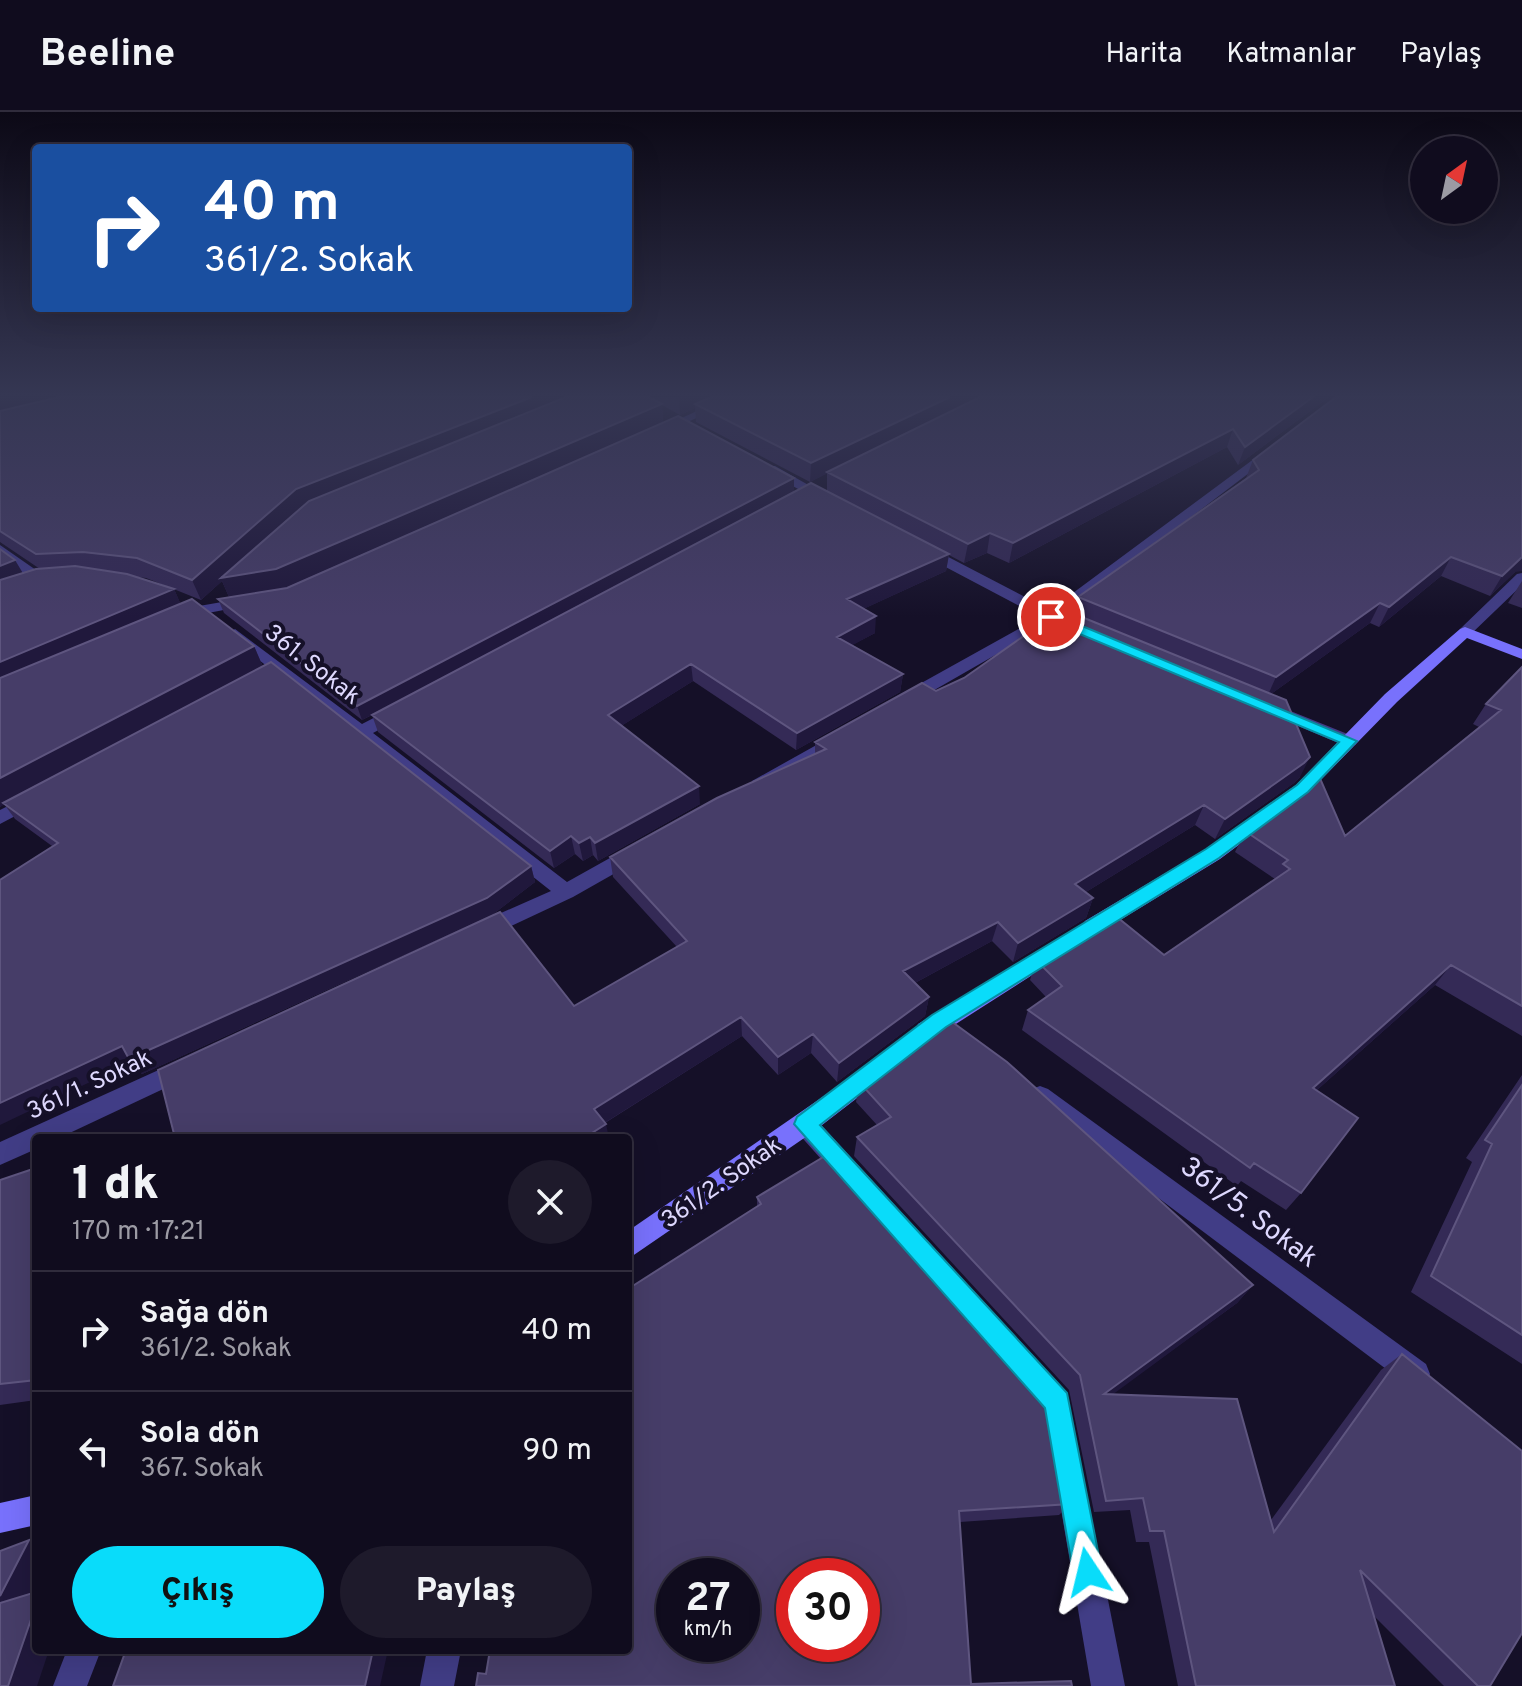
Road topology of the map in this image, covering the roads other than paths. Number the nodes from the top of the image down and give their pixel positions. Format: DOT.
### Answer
graph roads {
  1 [pos="777,470"];
  2 [pos="1244,470"];
  3 [pos="818,486"];
  4 [pos="797,497"];
  5 [pos="839,505"];
  6 [pos="910,542"];
  7 [pos="0,549"];
  8 [pos="1522,577"];
  9 [pos="69,580"];
  10 [pos="227,588"];
  11 [pos="259,600"];
  12 [pos="197,606"];
  13 [pos="1051,617"];
  14 [pos="175,622"];
  15 [pos="1079,629"];
  16 [pos="1465,632"];
  17 [pos="1522,654"];
  18 [pos="1250,700"];
  19 [pos="418,702"];
  20 [pos="884,711"];
  21 [pos="857,727"];
  22 [pos="361,732"];
  23 [pos="1349,741"];
  24 [pos="746,790"];
  25 [pos="42,795"];
  26 [pos="0,818"];
  27 [pos="649,845"];
  28 [pos="566,892"];
  29 [pos="464,939"];
  30 [pos="939,1021"];
  31 [pos="915,1040"];
  32 [pos="965,1040"];
  33 [pos="890,1058"];
  34 [pos="203,1060"];
  35 [pos="1015,1077"];
  36 [pos="805,1124"];
  37 [pos="43,1134"];
  38 [pos="32,1139"];
  39 [pos="0,1154"];
  40 [pos="632,1243"];
  41 [pos="1433,1387"];
  42 [pos="32,1511"];
  43 [pos="0,1518"];
  44 [pos="82,1654"];
  45 [pos="443,1654"];
  46 [pos="70,1686"];
  47 [pos="437,1686"];
  48 [pos="1108,1686"];
  1 -- 3 [label="street"];
  2 -- 13 [label="street"];
  3 -- 4 [label="street"];
  3 -- 5 [label="street"];
  6 -- 13 [label="street"];
  7 -- 9 [label="street"];
  8 -- 16 [label="street"];
  10 -- 12 [label="street"];
  11 -- 12 [label="street"];
  12 -- 14 [label="street"];
  12 -- 22 [label="street, 361. Sokak"];
  13 -- 15 [label="street"];
  13 -- 20 [label="street"];
  16 -- 17 [label="street"];
  16 -- 23 [label="street"];
  18 -- 23 [label="street"];
  19 -- 22 [label="street"];
  21 -- 24 [label="street"];
  22 -- 28 [label="street, 361. Sokak"];
  23 -- 30 [label="street"];
  25 -- 26 [label="street"];
  27 -- 28 [label="street"];
  28 -- 29 [label="street"];
  30 -- 31 [label="street"];
  30 -- 32 [label="street"];
  33 -- 36 [label="street, 361/2. Sokak"];
  34 -- 37 [label="street, 361/1. Sokak"];
  35 -- 41 [label="street, 361/5. Sokak"];
  36 -- 40 [label="street, 361/2. Sokak"];
  36 -- 48 [label="street"];
  38 -- 39 [label="street, 361/1. Sokak"];
  42 -- 43 [label="street"];
  44 -- 46 [label="street"];
  45 -- 47 [label="street"];
}
